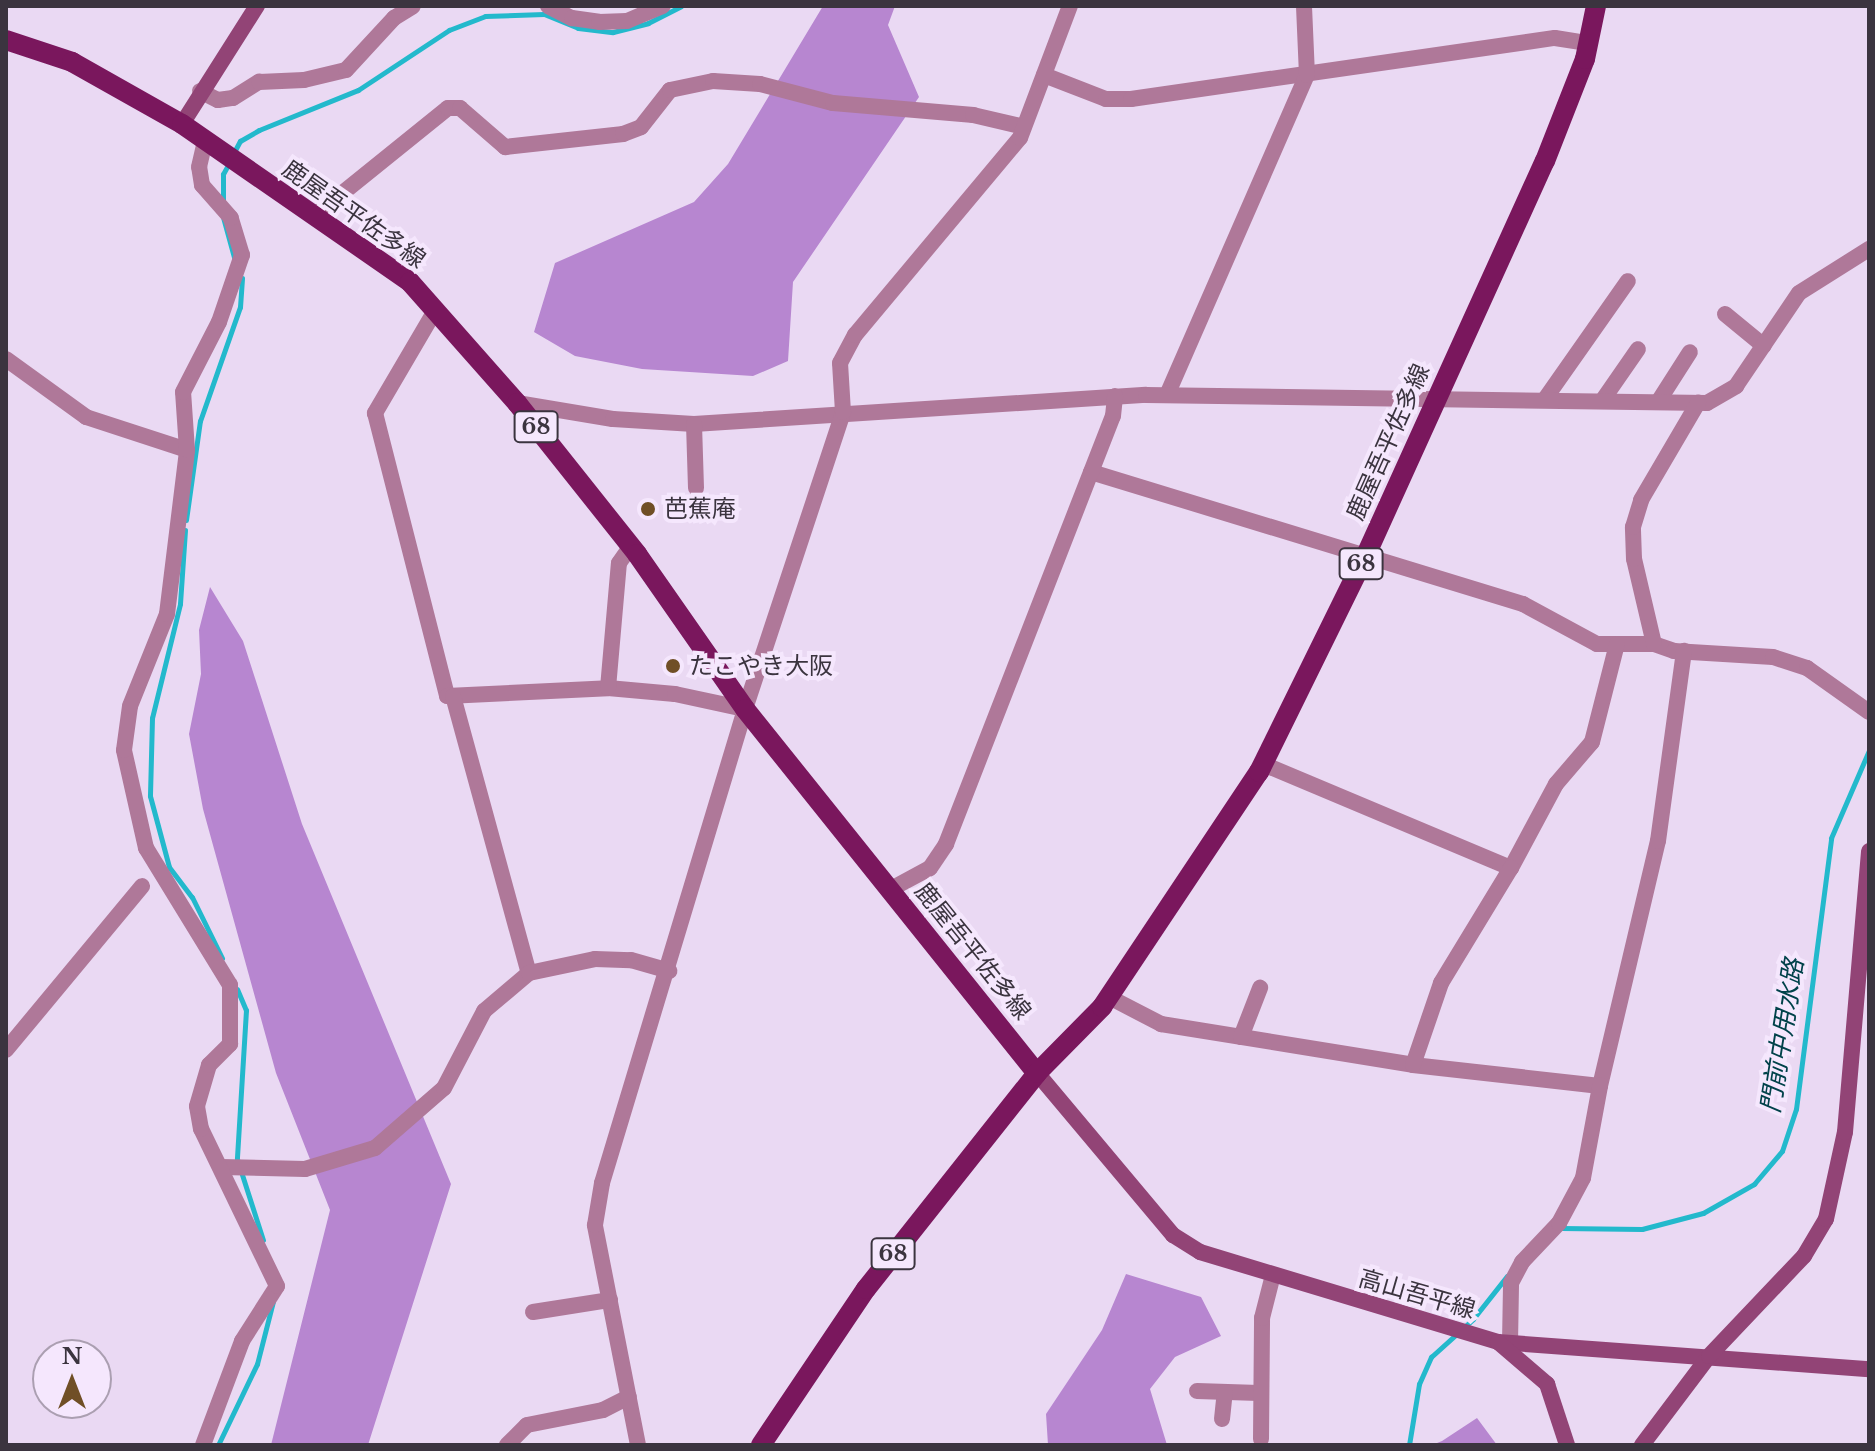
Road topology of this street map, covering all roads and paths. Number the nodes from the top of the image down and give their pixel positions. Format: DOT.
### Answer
graph roads {
  1 [pos="257,6"];
  2 [pos="413,6"];
  3 [pos="548,6"];
  4 [pos="663,6"];
  5 [pos="1070,6"];
  6 [pos="1304,6"];
  7 [pos="1596,6"];
  8 [pos="6,40"];
  9 [pos="1588,43"];
  10 [pos="1044,75"];
  11 [pos="1307,75"];
  12 [pos="200,91"];
  13 [pos="182,124"];
  14 [pos="1024,127"];
  15 [pos="205,141"];
  16 [pos="314,216"];
  17 [pos="1869,249"];
  18 [pos="1628,281"];
  19 [pos="436,309"];
  20 [pos="1725,314"];
  21 [pos="1764,346"];
  22 [pos="1638,349"];
  23 [pos="1690,352"];
  24 [pos="6,359"];
  25 [pos="1167,395"];
  26 [pos="1115,396"];
  27 [pos="1435,398"];
  28 [pos="1545,399"];
  29 [pos="1602,401"];
  30 [pos="1658,402"];
  31 [pos="517,403"];
  32 [pos="1698,403"];
  33 [pos="843,412"];
  34 [pos="694,424"];
  35 [pos="187,450"];
  36 [pos="1091,472"];
  37 [pos="696,488"];
  38 [pos="631,546"];
  39 [pos="1366,555"];
  40 [pos="1617,644"];
  41 [pos="1654,644"];
  42 [pos="1684,651"];
  43 [pos="608,688"];
  44 [pos="453,696"];
  45 [pos="745,709"];
  46 [pos="1869,712"];
  47 [pos="1263,764"];
  48 [pos="1869,851"];
  49 [pos="1511,868"];
  50 [pos="142,886"];
  51 [pos="891,889"];
  52 [pos="669,971"];
  53 [pos="529,973"];
  54 [pos="1260,988"];
  55 [pos="1109,997"];
  56 [pos="1241,1037"];
  57 [pos="6,1050"];
  58 [pos="1413,1065"];
  59 [pos="1037,1073"];
  60 [pos="1600,1086"];
  61 [pos="221,1167"];
  62 [pos="1273,1275"];
  63 [pos="610,1300"];
  64 [pos="533,1312"];
  65 [pos="1504,1342"];
  66 [pos="1709,1356"];
  67 [pos="1869,1369"];
  68 [pos="1197,1391"];
  69 [pos="1225,1392"];
  70 [pos="1259,1393"];
  71 [pos="629,1397"];
  72 [pos="1222,1419"];
  73 [pos="770,1439"];
  74 [pos="1261,1439"];
  75 [pos="203,1445"];
  76 [pos="507,1445"];
  77 [pos="638,1445"];
  78 [pos="1567,1445"];
  79 [pos="1642,1445"];
  1 -- 12 [label="street"];
  2 -- 12 [label="street"];
  3 -- 4 [label="street"];
  5 -- 10 [label="street"];
  6 -- 11 [label="street"];
  7 -- 9 [label="main road, 鹿屋吾平佐多線 / 68"];
  8 -- 13 [label="main road, 鹿屋吾平佐多線 / 68"];
  9 -- 11 [label="street"];
  9 -- 27 [label="main road, 鹿屋吾平佐多線 / 68"];
  10 -- 11 [label="street"];
  10 -- 14 [label="street"];
  11 -- 25 [label="street"];
  12 -- 13 [label="street"];
  13 -- 15 [label="main road, 鹿屋吾平佐多線 / 68"];
  14 -- 16 [label="street"];
  14 -- 33 [label="street"];
  15 -- 16 [label="main road, 鹿屋吾平佐多線 / 68"];
  15 -- 35 [label="street"];
  16 -- 19 [label="main road, 鹿屋吾平佐多線 / 68"];
  17 -- 21 [label="street"];
  18 -- 28 [label="street"];
  19 -- 31 [label="main road, 鹿屋吾平佐多線 / 68"];
  19 -- 44 [label="street"];
  20 -- 21 [label="street"];
  21 -- 32 [label="street"];
  22 -- 29 [label="street"];
  23 -- 30 [label="street"];
  24 -- 35 [label="street"];
  25 -- 26 [label="street"];
  25 -- 27 [label="street"];
  26 -- 33 [label="street"];
  26 -- 36 [label="street"];
  27 -- 28 [label="street"];
  27 -- 39 [label="main road, 鹿屋吾平佐多線 / 68"];
  28 -- 29 [label="street"];
  29 -- 30 [label="street"];
  30 -- 32 [label="street"];
  31 -- 34 [label="street"];
  31 -- 38 [label="main road, 鹿屋吾平佐多線 / 68"];
  32 -- 41 [label="street"];
  33 -- 34 [label="street"];
  33 -- 45 [label="street"];
  34 -- 37 [label="street"];
  35 -- 61 [label="street"];
  36 -- 39 [label="street"];
  36 -- 51 [label="street"];
  38 -- 43 [label="street"];
  38 -- 45 [label="main road, 鹿屋吾平佐多線 / 68"];
  39 -- 40 [label="street"];
  39 -- 47 [label="main road, 鹿屋吾平佐多線 / 68"];
  40 -- 41 [label="street"];
  40 -- 49 [label="street"];
  41 -- 42 [label="street"];
  42 -- 46 [label="street"];
  42 -- 60 [label="street"];
  43 -- 44 [label="street"];
  43 -- 45 [label="street"];
  44 -- 53 [label="street"];
  45 -- 51 [label="main road, 鹿屋吾平佐多線 / 68"];
  45 -- 52 [label="street"];
  47 -- 49 [label="street"];
  47 -- 55 [label="main road, 鹿屋吾平佐多線 / 68"];
  48 -- 66 [label="street"];
  49 -- 58 [label="street"];
  50 -- 57 [label="street"];
  51 -- 59 [label="main road, 鹿屋吾平佐多線 / 68"];
  52 -- 53 [label="street"];
  52 -- 63 [label="street"];
  53 -- 61 [label="street"];
  54 -- 56 [label="street"];
  55 -- 56 [label="street"];
  55 -- 59 [label="main road, 鹿屋吾平佐多線 / 68"];
  56 -- 58 [label="street"];
  58 -- 60 [label="street"];
  59 -- 62 [label="street, 高山吾平線"];
  59 -- 73 [label="main road, 68"];
  60 -- 65 [label="street"];
  61 -- 75 [label="street"];
  62 -- 65 [label="street, 高山吾平線"];
  62 -- 70 [label="street"];
  63 -- 64 [label="street"];
  63 -- 71 [label="street"];
  65 -- 66 [label="street, 高山吾平線"];
  65 -- 78 [label="street"];
  66 -- 67 [label="street, 高山吾平線"];
  66 -- 79 [label="street"];
  68 -- 69 [label="street"];
  69 -- 70 [label="street"];
  69 -- 72 [label="street"];
  70 -- 74 [label="street"];
  71 -- 76 [label="street"];
  71 -- 77 [label="street"];
}
